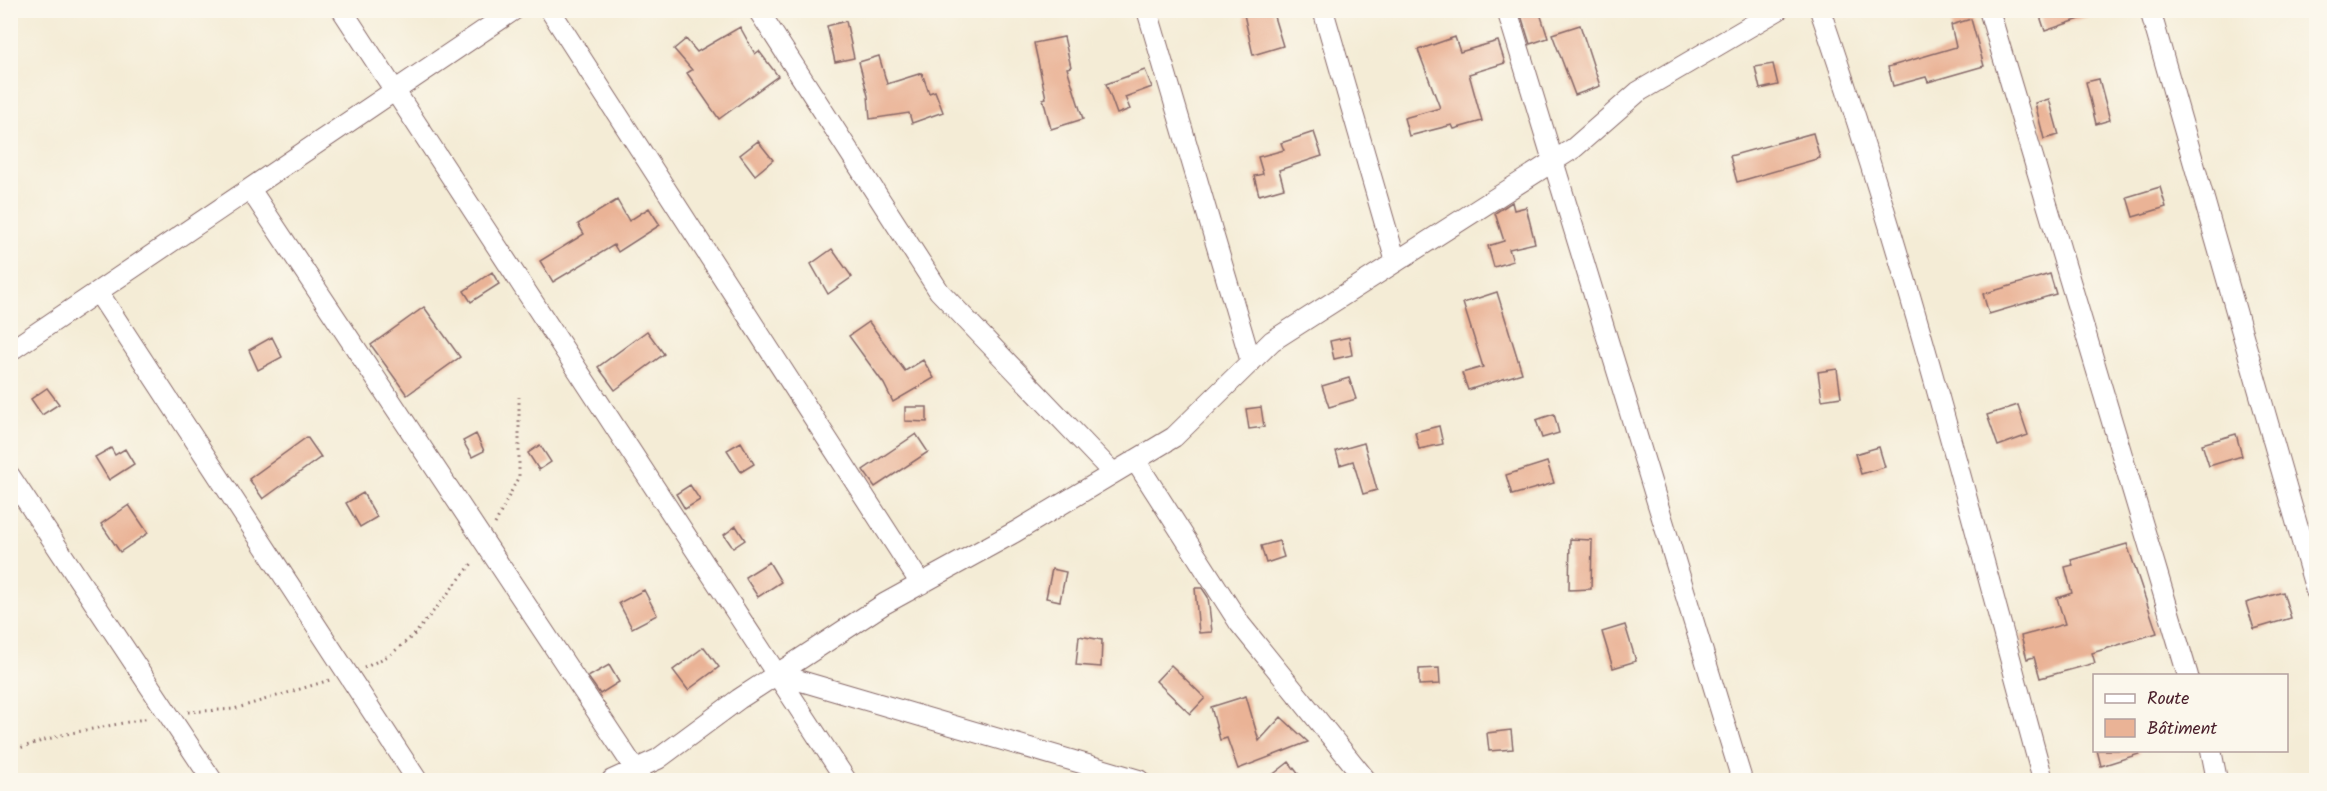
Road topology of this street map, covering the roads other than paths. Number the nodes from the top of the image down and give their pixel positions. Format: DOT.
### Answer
graph roads {
  1 [pos="342,10"];
  2 [pos="514,10"];
  3 [pos="550,10"];
  4 [pos="758,10"];
  5 [pos="1147,10"];
  6 [pos="1323,10"];
  7 [pos="1507,10"];
  8 [pos="1778,10"];
  9 [pos="1820,10"];
  10 [pos="1989,10"];
  11 [pos="2150,10"];
  12 [pos="394,91"];
  13 [pos="1555,161"];
  14 [pos="250,189"];
  15 [pos="1396,262"];
  16 [pos="98,292"];
  17 [pos="10,351"];
  18 [pos="1251,362"];
  19 [pos="1135,460"];
  20 [pos="1113,473"];
  21 [pos="10,476"];
  22 [pos="921,584"];
  23 [pos="2316,591"];
  24 [pos="777,674"];
  25 [pos="2188,674"];
  26 [pos="2211,752"];
  27 [pos="639,775"];
  28 [pos="212,780"];
  29 [pos="417,780"];
  30 [pos="612,780"];
  31 [pos="846,780"];
  32 [pos="1139,780"];
  33 [pos="1366,780"];
  34 [pos="1742,780"];
  35 [pos="2043,780"];
  36 [pos="2217,780"];
  1 -- 12 [label="street"];
  2 -- 12 [label="street"];
  3 -- 22 [label="street"];
  4 -- 20 [label="street"];
  5 -- 18 [label="street"];
  6 -- 15 [label="street"];
  7 -- 13 [label="street"];
  8 -- 13 [label="street"];
  9 -- 35 [label="street"];
  10 -- 25 [label="street"];
  11 -- 23 [label="street"];
  12 -- 14 [label="street"];
  12 -- 24 [label="street"];
  13 -- 15 [label="street"];
  13 -- 34 [label="street"];
  14 -- 16 [label="street"];
  14 -- 27 [label="street"];
  15 -- 18 [label="street"];
  16 -- 17 [label="street"];
  16 -- 29 [label="street"];
  18 -- 19 [label="street"];
  19 -- 20 [label="street"];
  19 -- 33 [label="street"];
  20 -- 22 [label="street"];
  21 -- 28 [label="street"];
  22 -- 24 [label="street"];
  24 -- 27 [label="street"];
  24 -- 31 [label="street"];
  24 -- 32 [label="street"];
  26 -- 36 [label="street"];
  27 -- 30 [label="street"];
}
